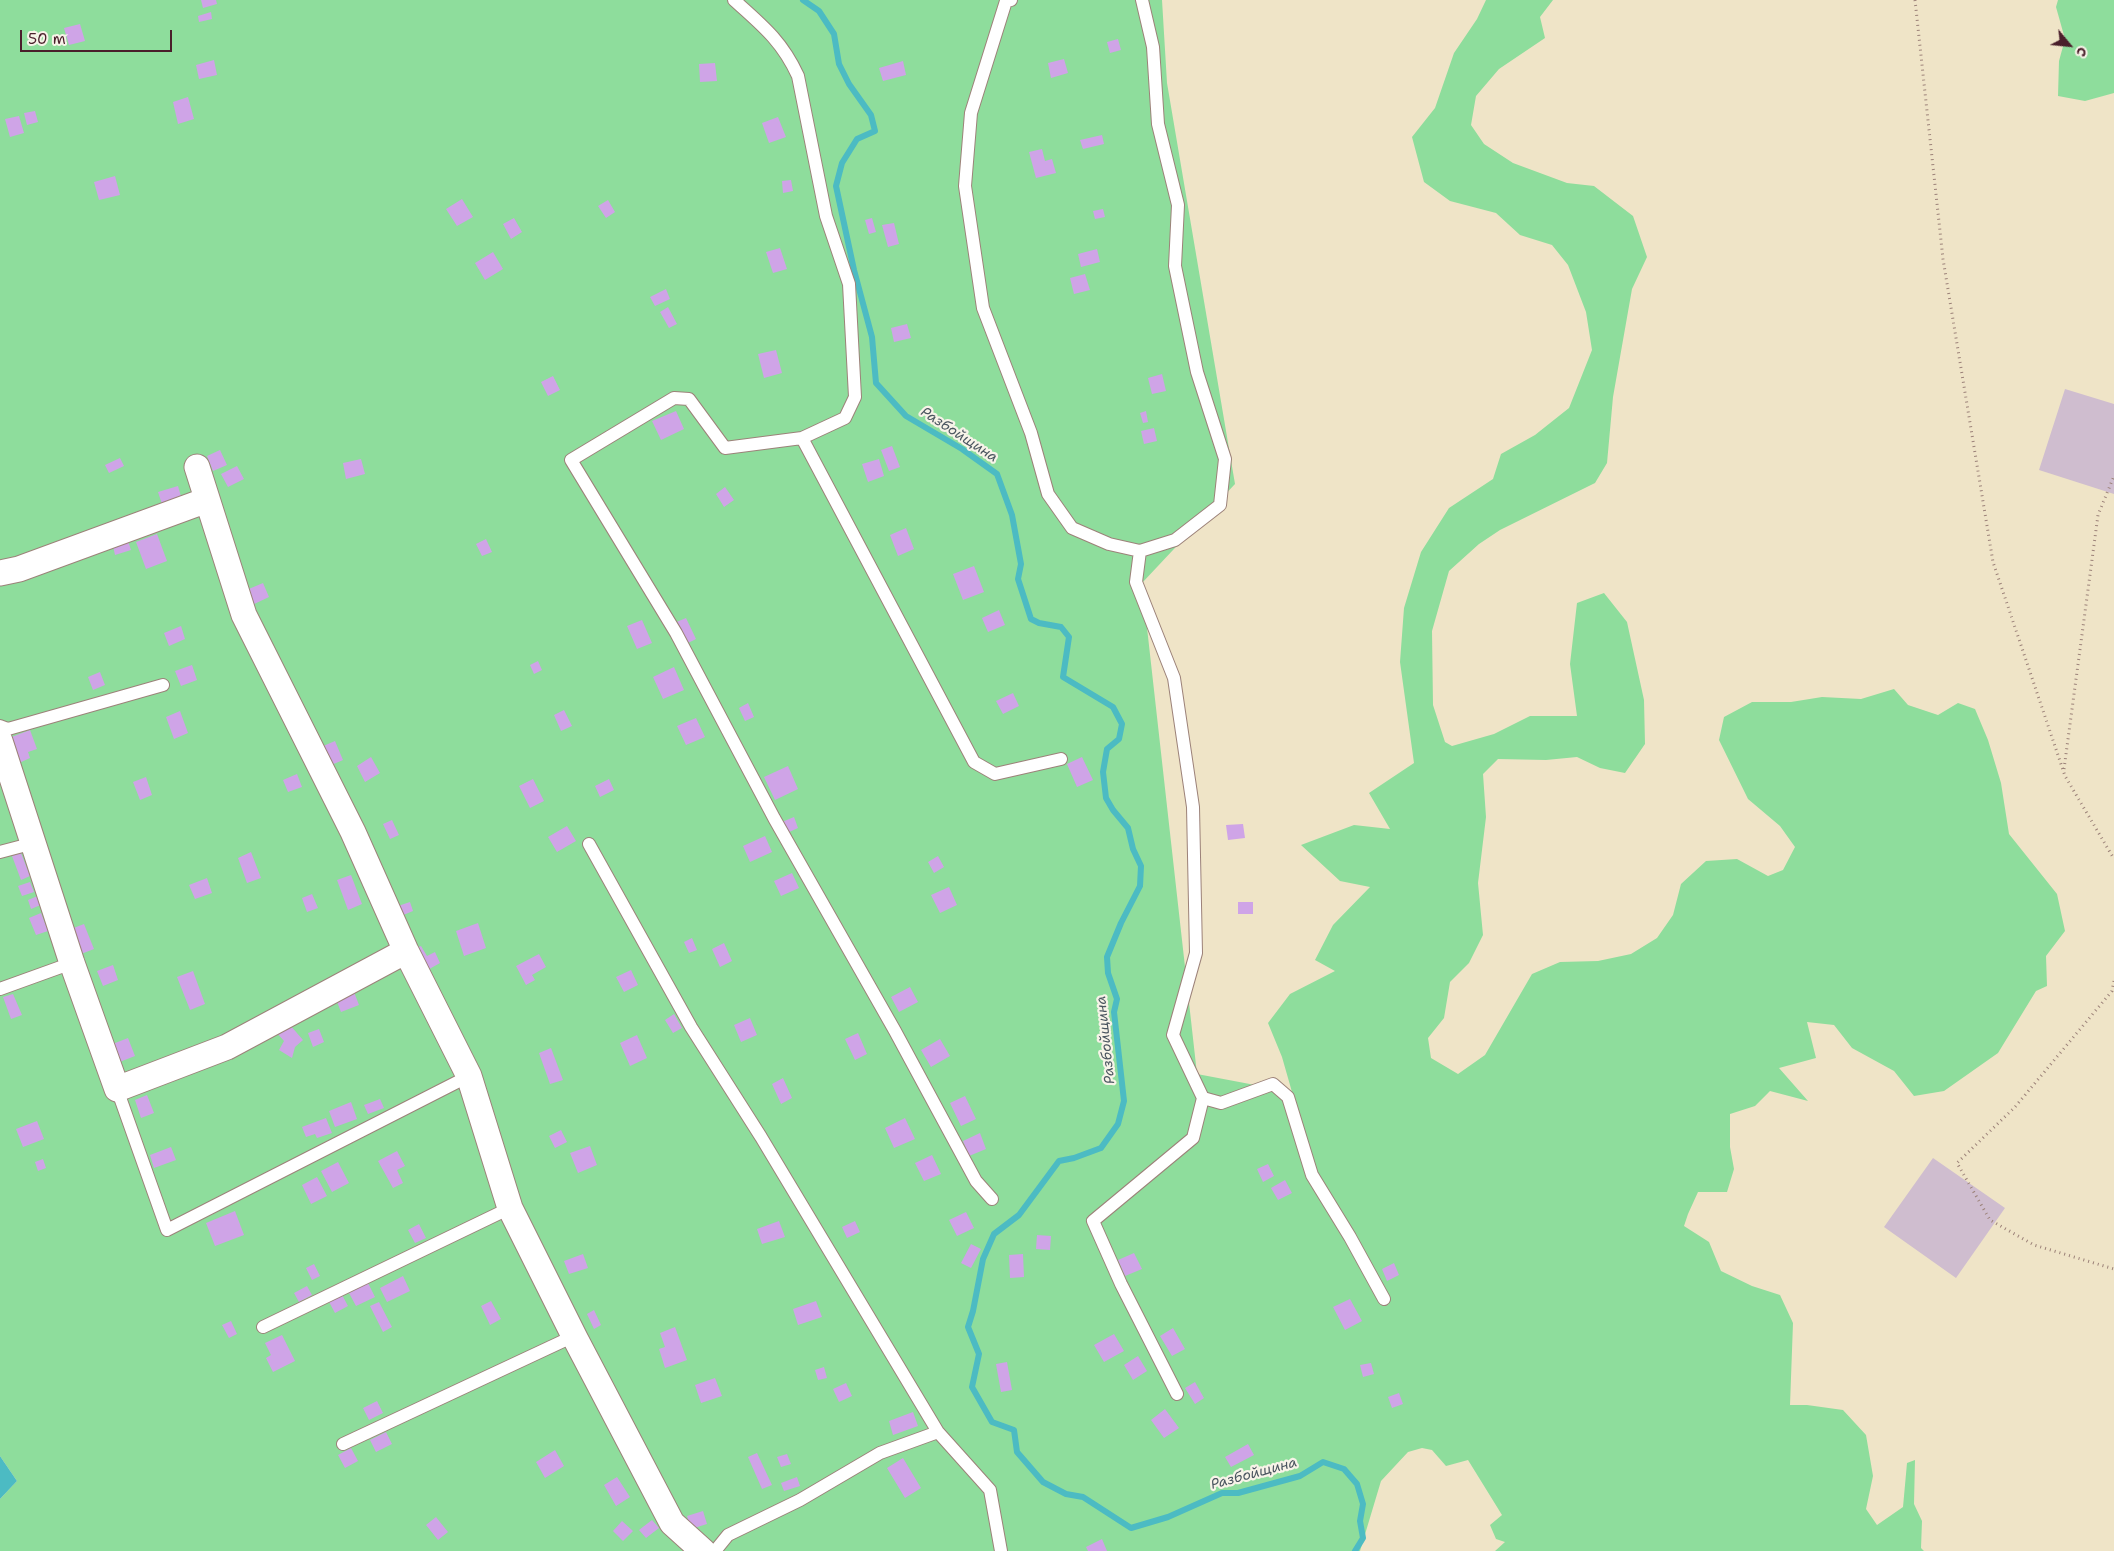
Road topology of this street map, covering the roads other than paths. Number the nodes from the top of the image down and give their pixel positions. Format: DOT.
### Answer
graph roads {
  1 [pos="734,0"];
  2 [pos="1008,0"];
  3 [pos="1142,0"];
  4 [pos="802,438"];
  5 [pos="197,467"];
  6 [pos="207,500"];
  7 [pos="1140,551"];
  8 [pos="0,574"];
  9 [pos="163,685"];
  10 [pos="0,726"];
  11 [pos="0,741"];
  12 [pos="1062,759"];
  13 [pos="34,843"];
  14 [pos="589,844"];
  15 [pos="0,852"];
  16 [pos="406,951"];
  17 [pos="72,963"];
  18 [pos="0,989"];
  19 [pos="469,1076"];
  20 [pos="117,1089"];
  21 [pos="1203,1098"];
  22 [pos="992,1199"];
  23 [pos="510,1208"];
  24 [pos="1384,1299"];
  25 [pos="263,1327"];
  26 [pos="574,1336"];
  27 [pos="1177,1394"];
  28 [pos="938,1432"];
  29 [pos="343,1444"];
  30 [pos="703,1551"];
  31 [pos="715,1551"];
  32 [pos="1001,1551"];
  1 -- 4 [label="lane"];
  2 -- 7 [label="lane"];
  3 -- 7 [label="lane"];
  4 -- 12 [label="lane"];
  4 -- 22 [label="lane"];
  5 -- 6 [label="street"];
  6 -- 8 [label="street"];
  6 -- 16 [label="street"];
  7 -- 21 [label="lane"];
  9 -- 10 [label="lane"];
  11 -- 13 [label="street"];
  13 -- 15 [label="lane"];
  13 -- 17 [label="street"];
  14 -- 28 [label="lane"];
  16 -- 19 [label="street"];
  16 -- 20 [label="street"];
  17 -- 18 [label="lane"];
  17 -- 20 [label="street"];
  19 -- 20 [label="lane"];
  19 -- 23 [label="street"];
  21 -- 24 [label="lane"];
  21 -- 27 [label="lane"];
  23 -- 25 [label="lane"];
  23 -- 26 [label="street"];
  26 -- 29 [label="lane"];
  26 -- 30 [label="street"];
  28 -- 31 [label="lane"];
  28 -- 32 [label="lane"];
}
